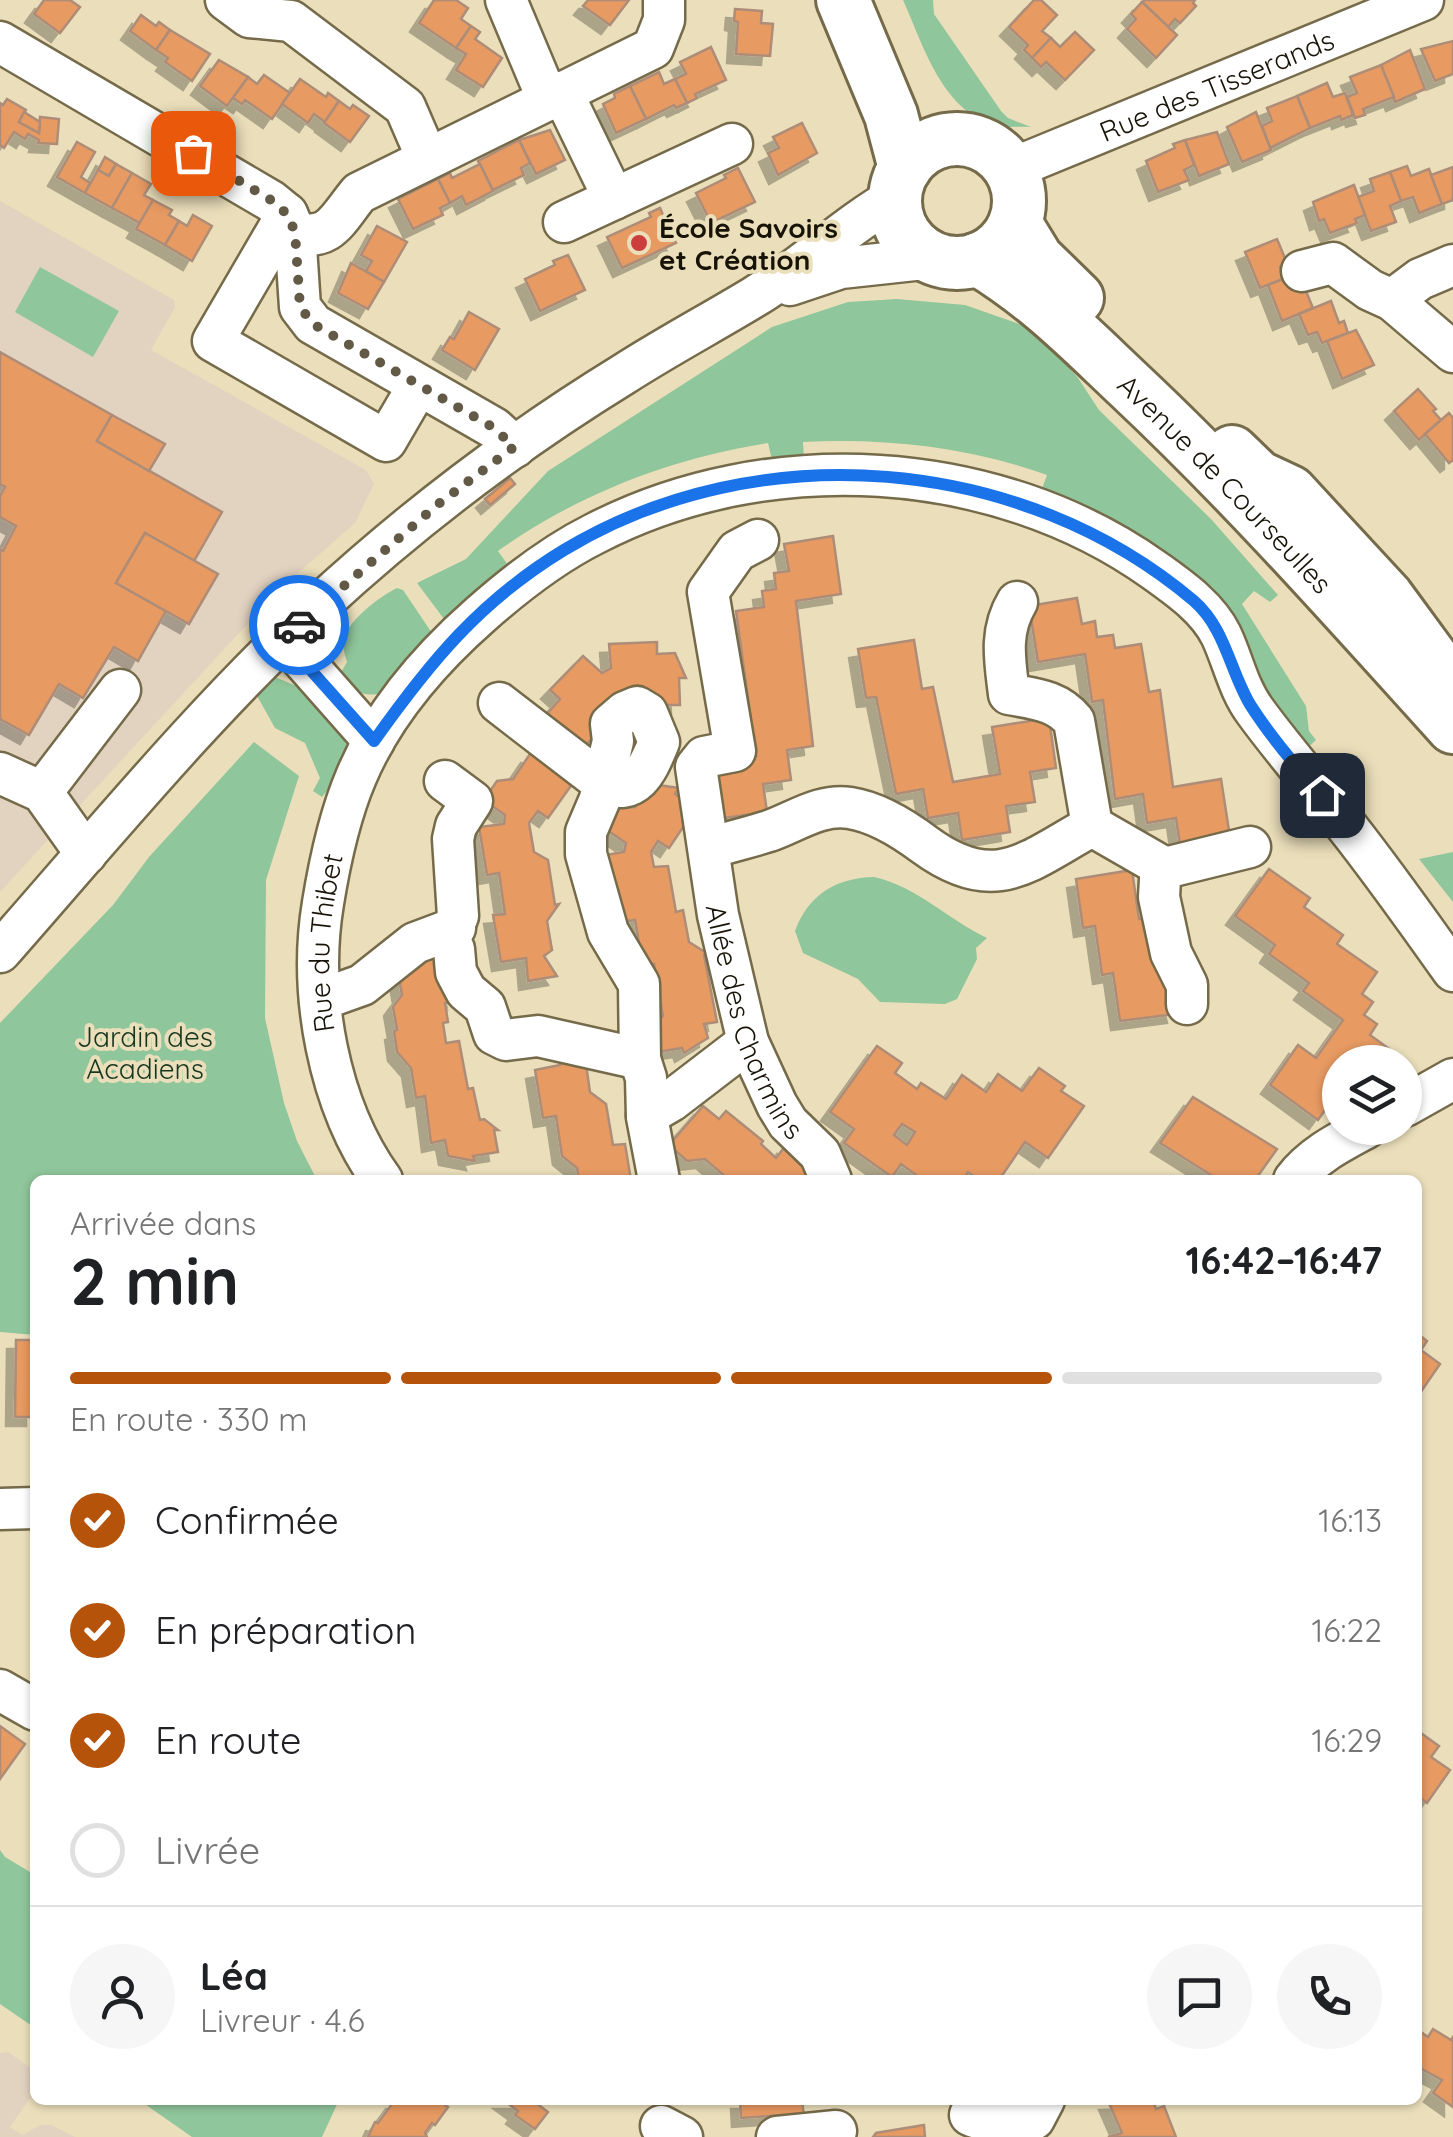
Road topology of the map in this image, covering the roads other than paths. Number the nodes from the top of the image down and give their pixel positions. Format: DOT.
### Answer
graph roads {
  1 [pos="226,0"];
  2 [pos="506,0"];
  3 [pos="664,0"];
  4 [pos="843,0"];
  5 [pos="878,0"];
  6 [pos="1414,2"];
  7 [pos="0,42"];
  8 [pos="555,96"];
  9 [pos="948,140"];
  10 [pos="732,144"];
  11 [pos="427,158"];
  12 [pos="1010,169"];
  13 [pos="900,182"];
  14 [pos="614,199"];
  15 [pos="564,222"];
  16 [pos="291,223"];
  17 [pos="1015,223"];
  18 [pos="956,259"];
  19 [pos="1453,265"];
  20 [pos="1302,271"];
  21 [pos="758,295"];
  22 [pos="1392,300"];
  23 [pos="1453,352"];
  24 [pos="418,386"];
  25 [pos="514,447"];
  26 [pos="758,540"];
  27 [pos="1017,602"];
  28 [pos="284,640"];
  29 [pos="120,690"];
  30 [pos="1453,696"];
  31 [pos="500,703"];
  32 [pos="1453,727"];
  33 [pos="374,741"];
  34 [pos="696,767"];
  35 [pos="0,773"];
  36 [pos="445,781"];
  37 [pos="603,783"];
  38 [pos="42,792"];
  39 [pos="1092,826"];
  40 [pos="1250,847"];
  41 [pos="710,848"];
  42 [pos="86,854"];
  43 [pos="1165,868"];
  44 [pos="455,928"];
  45 [pos="0,952"];
  46 [pos="1453,971"];
  47 [pos="320,1000"];
  48 [pos="1186,1004"];
  49 [pos="748,1042"];
  50 [pos="640,1059"];
  51 [pos="1453,1079"];
  52 [pos="1422,1096"];
  53 [pos="647,1114"];
  54 [pos="1335,1145"];
  55 [pos="379,1175"];
  56 [pos="658,1175"];
  57 [pos="829,1175"];
  58 [pos="1298,1175"];
  59 [pos="30,1508"];
  60 [pos="0,1509"];
  61 [pos="0,1690"];
  62 [pos="30,1707"];
  63 [pos="971,2117"];
  64 [pos="1033,2119"];
  65 [pos="836,2123"];
  66 [pos="777,2137"];
  1 -- 11 [label="street"];
  2 -- 8 [label="street"];
  3 -- 8 [label="street"];
  4 -- 13 [label="main road, Avenue de Courseulles"];
  5 -- 9 [label="main road"];
  6 -- 12 [label="street, Rue des Tisserands"];
  7 -- 16 [label="street"];
  8 -- 11 [label="street"];
  8 -- 14 [label="street"];
  9 -- 12 [label="main road"];
  9 -- 13 [label="main road"];
  10 -- 14 [label="street"];
  11 -- 16 [label="street"];
  12 -- 17 [label="main road, Avenue de Courseulles"];
  13 -- 18 [label="main road, Avenue de Courseulles"];
  13 -- 21 [label="street"];
  14 -- 15 [label="street"];
  16 -- 24 [label="street"];
  16 -- 24 [label="street"];
  17 -- 18 [label="main road"];
  17 -- 30 [label="main road, Avenue de Courseulles"];
  18 -- 21 [label="street"];
  18 -- 32 [label="main road, Avenue de Courseulles"];
  19 -- 22 [label="street"];
  20 -- 22 [label="street"];
  21 -- 25 [label="street"];
  22 -- 23 [label="street"];
  24 -- 25 [label="street"];
  25 -- 28 [label="street"];
  26 -- 34 [label="street"];
  27 -- 39 [label="street"];
  28 -- 33 [label="street"];
  28 -- 42 [label="street"];
  29 -- 38 [label="street"];
  31 -- 37 [label="street"];
  33 -- 46 [label="street, Rue du Thibet"];
  33 -- 47 [label="street, Rue du Thibet"];
  34 -- 37 [label="street"];
  34 -- 41 [label="street, Allée des Charmins"];
  35 -- 38 [label="street"];
  36 -- 44 [label="street"];
  37 -- 50 [label="street"];
  38 -- 42 [label="street"];
  39 -- 41 [label="street"];
  39 -- 43 [label="street"];
  40 -- 43 [label="street"];
  41 -- 49 [label="street, Allée des Charmins"];
  42 -- 45 [label="street"];
  43 -- 48 [label="street"];
  44 -- 47 [label="street"];
  44 -- 50 [label="street"];
  47 -- 55 [label="street, Rue du Thibet"];
  49 -- 53 [label="street"];
  49 -- 57 [label="street, Allée des Charmins"];
  50 -- 53 [label="street"];
  51 -- 52 [label="street"];
  53 -- 56 [label="street"];
  54 -- 58 [label="street"];
  59 -- 60 [label="street"];
  61 -- 62 [label="street"];
  63 -- 64 [label="street"];
  65 -- 66 [label="street"];
}
